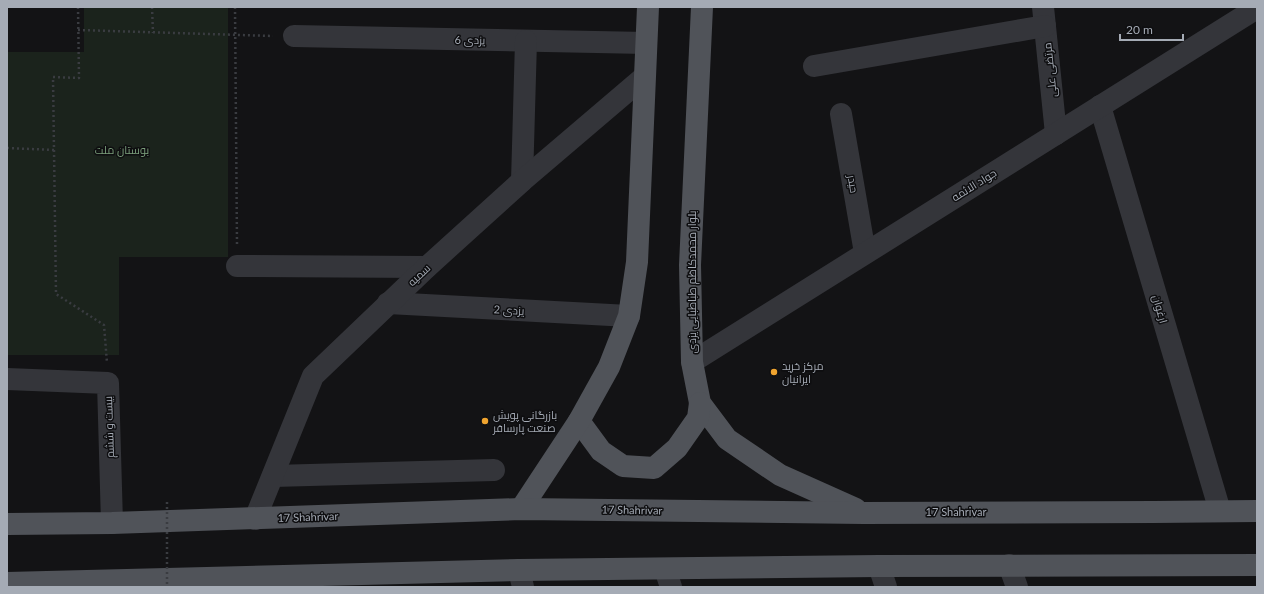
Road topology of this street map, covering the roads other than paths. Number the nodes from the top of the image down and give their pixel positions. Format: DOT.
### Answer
graph roads {
  1 [pos="648,7"];
  2 [pos="702,7"];
  3 [pos="1257,8"];
  4 [pos="1044,16"];
  5 [pos="294,36"];
  6 [pos="526,41"];
  7 [pos="646,43"];
  8 [pos="814,66"];
  9 [pos="644,77"];
  10 [pos="1100,106"];
  11 [pos="841,114"];
  12 [pos="1056,134"];
  13 [pos="522,181"];
  14 [pos="865,253"];
  15 [pos="237,266"];
  16 [pos="427,267"];
  17 [pos="388,303"];
  18 [pos="629,316"];
  19 [pos="692,362"];
  20 [pos="7,379"];
  21 [pos="700,403"];
  22 [pos="579,421"];
  23 [pos="494,470"];
  24 [pos="272,476"];
  25 [pos="520,509"];
  26 [pos="1220,511"];
  27 [pos="1257,511"];
  28 [pos="864,512"];
  29 [pos="255,519"];
  30 [pos="112,523"];
  31 [pos="7,524"];
  32 [pos="1010,565"];
  33 [pos="1257,565"];
  34 [pos="879,566"];
  35 [pos="668,578"];
  36 [pos="521,579"];
  37 [pos="342,581"];
  38 [pos="220,582"];
  39 [pos="7,583"];
  40 [pos="886,587"];
  41 [pos="1017,587"];
  1 -- 7 [label="main road"];
  2 -- 19 [label="main road, بلوار محمدکاظم طباطبایی یزدی"];
  3 -- 10 [label="street, جواد الائمه"];
  4 -- 8 [label="street"];
  4 -- 12 [label="street, مرتضی علی"];
  5 -- 6 [label="street, یزدی 6"];
  6 -- 7 [label="street, یزدی 6"];
  6 -- 13 [label="street"];
  7 -- 9 [label="main road"];
  9 -- 13 [label="street, سمیه"];
  9 -- 18 [label="main road"];
  10 -- 12 [label="street, جواد الائمه"];
  10 -- 26 [label="street, ارغوان"];
  11 -- 14 [label="street, حیدر"];
  12 -- 14 [label="street, جواد الائمه"];
  13 -- 16 [label="street, سمیه"];
  14 -- 19 [label="street, جواد الائمه"];
  15 -- 16 [label="street"];
  16 -- 17 [label="street, سمیه"];
  17 -- 18 [label="street, یزدی 2"];
  17 -- 24 [label="street, سمیه"];
  18 -- 22 [label="main road"];
  19 -- 21 [label="main road, بلوار محمدکاظم طباطبایی یزدی"];
  20 -- 30 [label="street, بیست و ششم"];
  21 -- 22 [label="main road"];
  21 -- 28 [label="main road, بلوار محمدکاظم طباطبایی یزدی"];
  22 -- 25 [label="main road"];
  23 -- 24 [label="street"];
  24 -- 29 [label="street, سمیه"];
  25 -- 28 [label="main road, 17 Shahrivar"];
  25 -- 29 [label="main road, 17 Shahrivar"];
  26 -- 27 [label="main road, 17 Shahrivar"];
  26 -- 28 [label="main road, 17 Shahrivar"];
  29 -- 30 [label="main road, 17 Shahrivar"];
  30 -- 31 [label="main road, 17 Shahrivar"];
  32 -- 33 [label="main road"];
  32 -- 34 [label="main road"];
  32 -- 41 [label="street"];
  34 -- 35 [label="main road"];
  34 -- 40 [label="street"];
  35 -- 36 [label="main road"];
  36 -- 37 [label="main road"];
  37 -- 38 [label="main road"];
  38 -- 39 [label="main road"];
}
